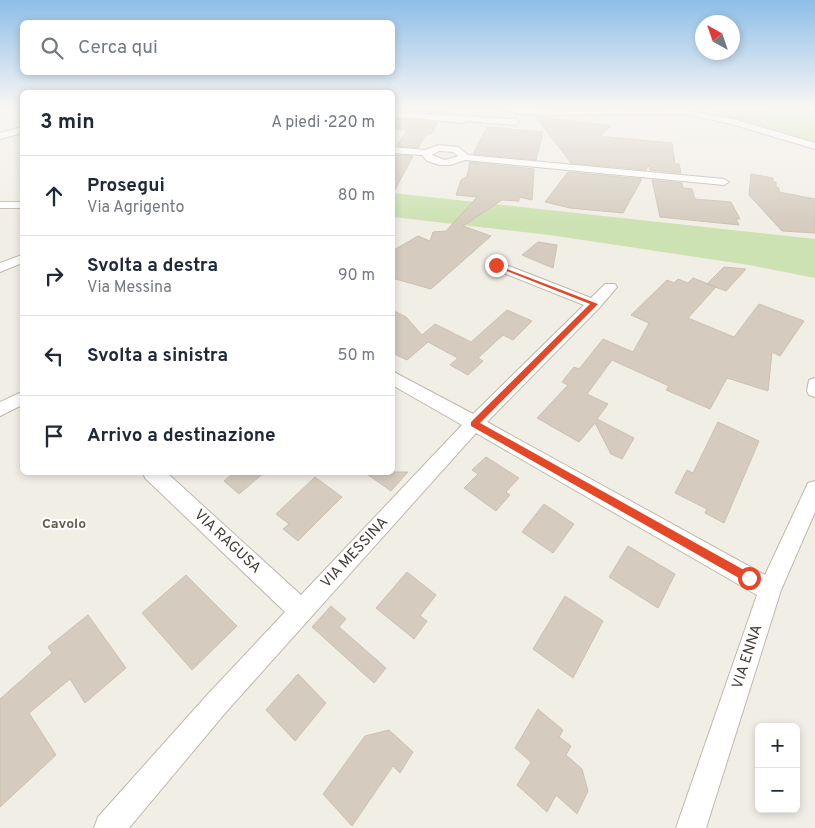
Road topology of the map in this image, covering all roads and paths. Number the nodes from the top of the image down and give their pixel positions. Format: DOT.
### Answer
graph roads {
  1 [pos="442,147"];
  2 [pos="454,147"];
  3 [pos="395,150"];
  4 [pos="427,153"];
  5 [pos="463,157"];
  6 [pos="724,182"];
  7 [pos="0,205"];
  8 [pos="20,206"];
  9 [pos="20,260"];
  10 [pos="496,265"];
  11 [pos="0,268"];
  12 [pos="610,287"];
  13 [pos="595,304"];
  14 [pos="395,379"];
  15 [pos="815,384"];
  16 [pos="815,391"];
  17 [pos="20,399"];
  18 [pos="0,410"];
  19 [pos="474,424"];
  20 [pos="155,475"];
  21 [pos="815,489"];
  22 [pos="810,515"];
  23 [pos="770,590"];
  24 [pos="301,611"];
  25 [pos="110,828"];
  26 [pos="691,828"];
  1 -- 4 [label="street"];
  2 -- 5 [label="street"];
  3 -- 4 [label="street"];
  4 -- 5 [label="street"];
  5 -- 6 [label="street"];
  7 -- 8 [label="street"];
  9 -- 11 [label="street"];
  10 -- 13 [label="street"];
  12 -- 13 [label="street, VIA MESSINA"];
  13 -- 19 [label="street, VIA MESSINA"];
  14 -- 19 [label="street"];
  15 -- 16 [label="street"];
  17 -- 18 [label="street"];
  19 -- 23 [label="street"];
  19 -- 24 [label="street, VIA MESSINA"];
  20 -- 24 [label="street, VIA RAGUSA"];
  21 -- 22 [label="street, VIA ENNA"];
  22 -- 23 [label="street, VIA ENNA"];
  23 -- 26 [label="street, VIA ENNA"];
  24 -- 25 [label="street, VIA MESSINA"];
}
